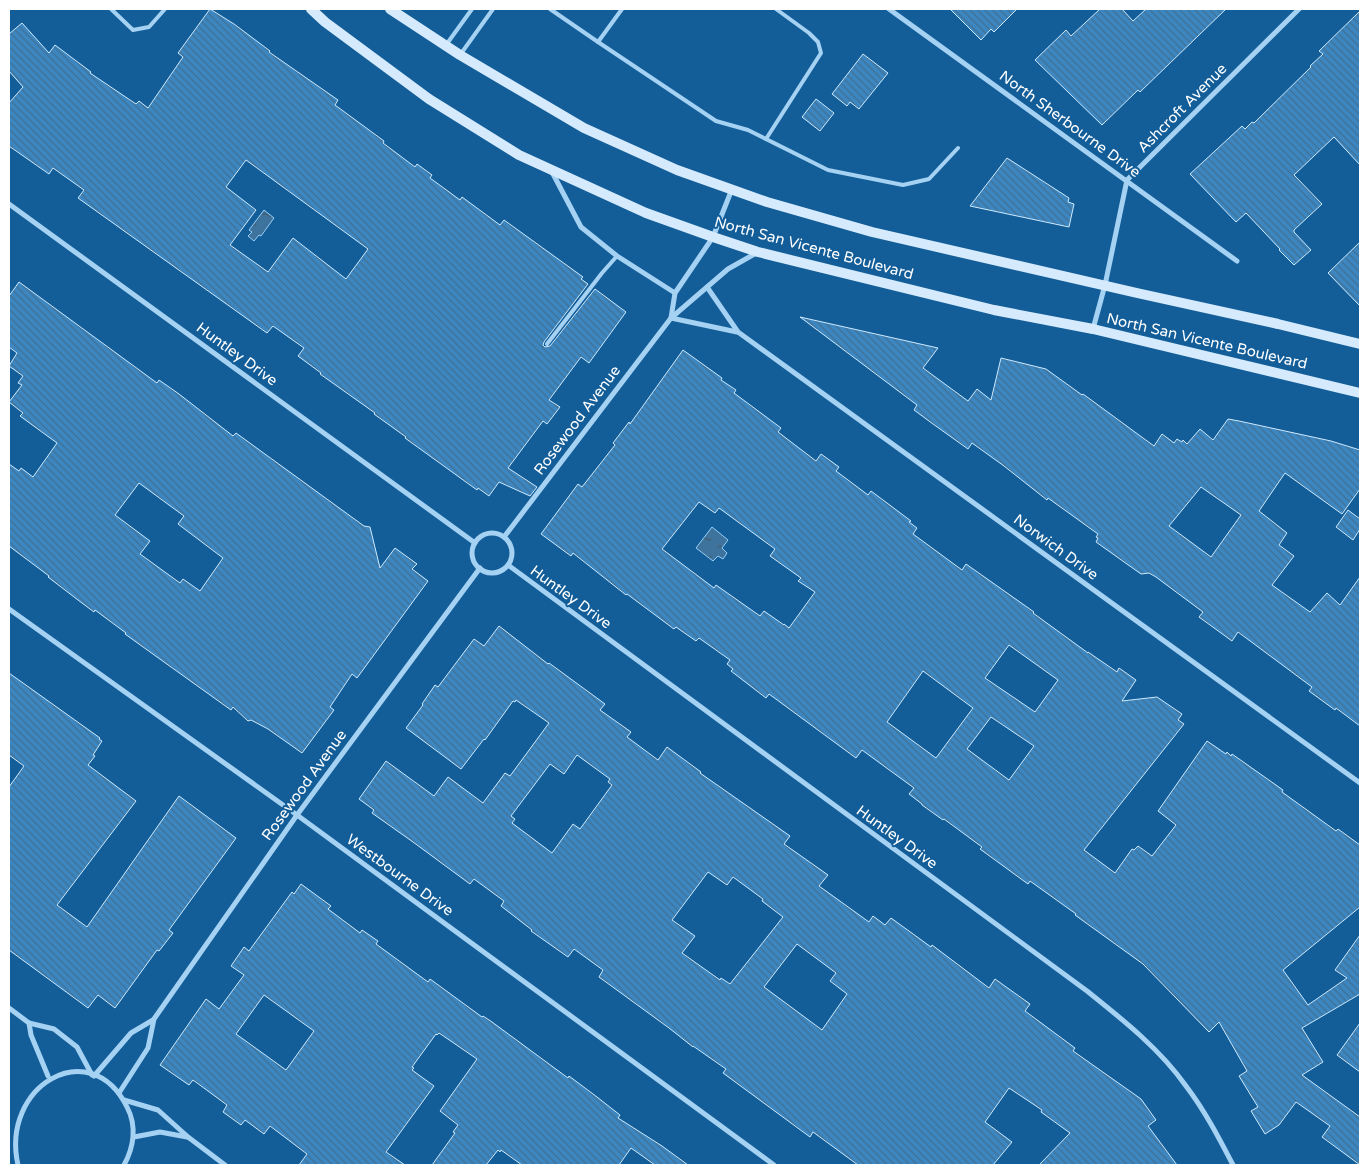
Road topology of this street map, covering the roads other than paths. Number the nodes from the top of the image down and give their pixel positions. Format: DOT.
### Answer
graph roads {
  1 [pos="110,9"];
  2 [pos="165,9"];
  3 [pos="311,9"];
  4 [pos="390,9"];
  5 [pos="472,9"];
  6 [pos="493,9"];
  7 [pos="550,9"];
  8 [pos="622,9"];
  9 [pos="776,9"];
  10 [pos="889,9"];
  11 [pos="1299,9"];
  12 [pos="598,42"];
  13 [pos="446,45"];
  14 [pos="460,55"];
  15 [pos="766,139"];
  16 [pos="958,148"];
  17 [pos="550,169"];
  18 [pos="1127,180"];
  19 [pos="732,190"];
  20 [pos="9,204"];
  21 [pos="712,237"];
  22 [pos="758,252"];
  23 [pos="617,256"];
  24 [pos="1237,261"];
  25 [pos="1105,285"];
  26 [pos="707,287"];
  27 [pos="675,293"];
  28 [pos="671,318"];
  29 [pos="1093,329"];
  30 [pos="738,332"];
  31 [pos="547,344"];
  32 [pos="1360,344"];
  33 [pos="1360,393"];
  34 [pos="504,537"];
  35 [pos="475,543"];
  36 [pos="508,565"];
  37 [pos="480,568"];
  38 [pos="9,609"];
  39 [pos="1360,783"];
  40 [pos="296,815"];
  41 [pos="9,1008"];
  42 [pos="153,1020"];
  43 [pos="29,1023"];
  44 [pos="93,1075"];
  45 [pos="48,1076"];
  46 [pos="40,1081"];
  47 [pos="119,1093"];
  48 [pos="124,1100"];
  49 [pos="9,1135"];
  50 [pos="134,1137"];
  51 [pos="188,1137"];
  52 [pos="18,1165"];
  53 [pos="124,1165"];
  54 [pos="225,1165"];
  55 [pos="774,1165"];
  56 [pos="1233,1165"];
  1 -- 2 [label="lane"];
  3 -- 17 [label="main road, North San Vicente Boulevard"];
  4 -- 13 [label="main road, North San Vicente Boulevard"];
  5 -- 13 [label="lane"];
  6 -- 14 [label="lane"];
  7 -- 12 [label="lane"];
  8 -- 12 [label="lane"];
  9 -- 15 [label="lane"];
  10 -- 18 [label="street, North Sherbourne Drive"];
  11 -- 18 [label="street, Ashcroft Avenue"];
  12 -- 15 [label="lane"];
  13 -- 14 [label="main road, North San Vicente Boulevard"];
  14 -- 19 [label="main road, North San Vicente Boulevard"];
  15 -- 16 [label="lane"];
  17 -- 21 [label="main road, North San Vicente Boulevard"];
  17 -- 23 [label="street"];
  18 -- 24 [label="street, North Sherbourne Drive"];
  18 -- 25 [label="street"];
  19 -- 21 [label="street, Rosewood Avenue"];
  19 -- 25 [label="main road, North San Vicente Boulevard"];
  20 -- 35 [label="street, Huntley Drive"];
  21 -- 22 [label="main road, North San Vicente Boulevard"];
  21 -- 27 [label="street, Rosewood Avenue"];
  22 -- 26 [label="street, Rosewood Avenue"];
  22 -- 29 [label="main road, North San Vicente Boulevard"];
  23 -- 27 [label="street"];
  23 -- 31 [label="lane"];
  25 -- 29 [label="street"];
  25 -- 32 [label="main road, North San Vicente Boulevard"];
  26 -- 28 [label="street, Rosewood Avenue"];
  26 -- 30 [label="street, Norwich Drive"];
  27 -- 28 [label="street, Rosewood Avenue"];
  28 -- 30 [label="street, Norwich Drive"];
  28 -- 34 [label="street, Rosewood Avenue"];
  29 -- 33 [label="main road, North San Vicente Boulevard"];
  30 -- 39 [label="street, Norwich Drive"];
  34 -- 35 [label="street"];
  34 -- 36 [label="street"];
  35 -- 37 [label="street"];
  36 -- 37 [label="street"];
  36 -- 56 [label="street, Huntley Drive"];
  37 -- 40 [label="street, Rosewood Avenue"];
  38 -- 40 [label="street, Westbourne Drive"];
  40 -- 42 [label="street, Rosewood Avenue"];
  40 -- 55 [label="street, Westbourne Drive"];
  41 -- 43 [label="street"];
  42 -- 44 [label="street, Rosewood Avenue"];
  42 -- 47 [label="street, Rosewood Avenue"];
  43 -- 44 [label="street"];
  43 -- 45 [label="street"];
  44 -- 45 [label="street"];
  44 -- 47 [label="street"];
  45 -- 46 [label="street"];
  47 -- 48 [label="street"];
  48 -- 50 [label="street"];
  48 -- 51 [label="street"];
  49 -- 52 [label="street"];
  50 -- 51 [label="street"];
  50 -- 53 [label="street"];
  51 -- 54 [label="street"];
}
